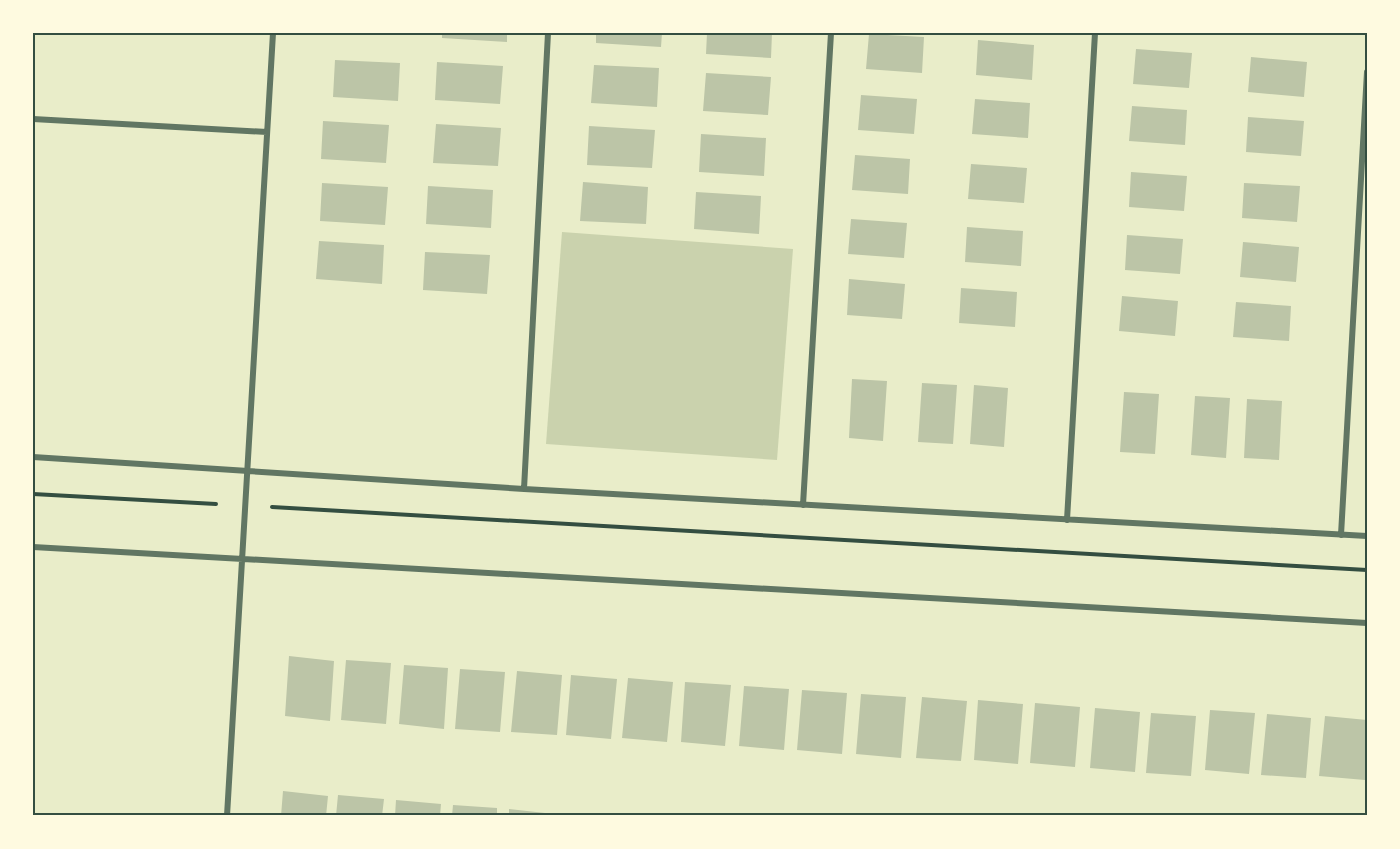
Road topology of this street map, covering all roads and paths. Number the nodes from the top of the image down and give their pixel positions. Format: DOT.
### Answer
graph roads {
  1 [pos="273,33"];
  2 [pos="548,33"];
  3 [pos="831,33"];
  4 [pos="1095,33"];
  5 [pos="1367,72"];
  6 [pos="33,119"];
  7 [pos="267,132"];
  8 [pos="33,457"];
  9 [pos="248,470"];
  10 [pos="525,489"];
  11 [pos="33,494"];
  12 [pos="803,505"];
  13 [pos="245,506"];
  14 [pos="1067,520"];
  15 [pos="1341,535"];
  16 [pos="1367,536"];
  17 [pos="33,547"];
  18 [pos="242,559"];
  19 [pos="1367,570"];
  20 [pos="1367,623"];
  21 [pos="227,816"];
  1 -- 7 [label="street"];
  2 -- 10 [label="street"];
  3 -- 12 [label="street"];
  4 -- 14 [label="street"];
  5 -- 15 [label="street"];
  6 -- 7 [label="street"];
  7 -- 9 [label="street"];
  8 -- 9 [label="street"];
  9 -- 10 [label="street"];
  9 -- 13 [label="street"];
  10 -- 12 [label="street"];
  11 -- 13 [label="path"];
  12 -- 14 [label="street"];
  13 -- 18 [label="street"];
  13 -- 19 [label="path"];
  14 -- 15 [label="street"];
  15 -- 16 [label="street"];
  17 -- 18 [label="street"];
  18 -- 20 [label="street"];
  18 -- 21 [label="street"];
}
